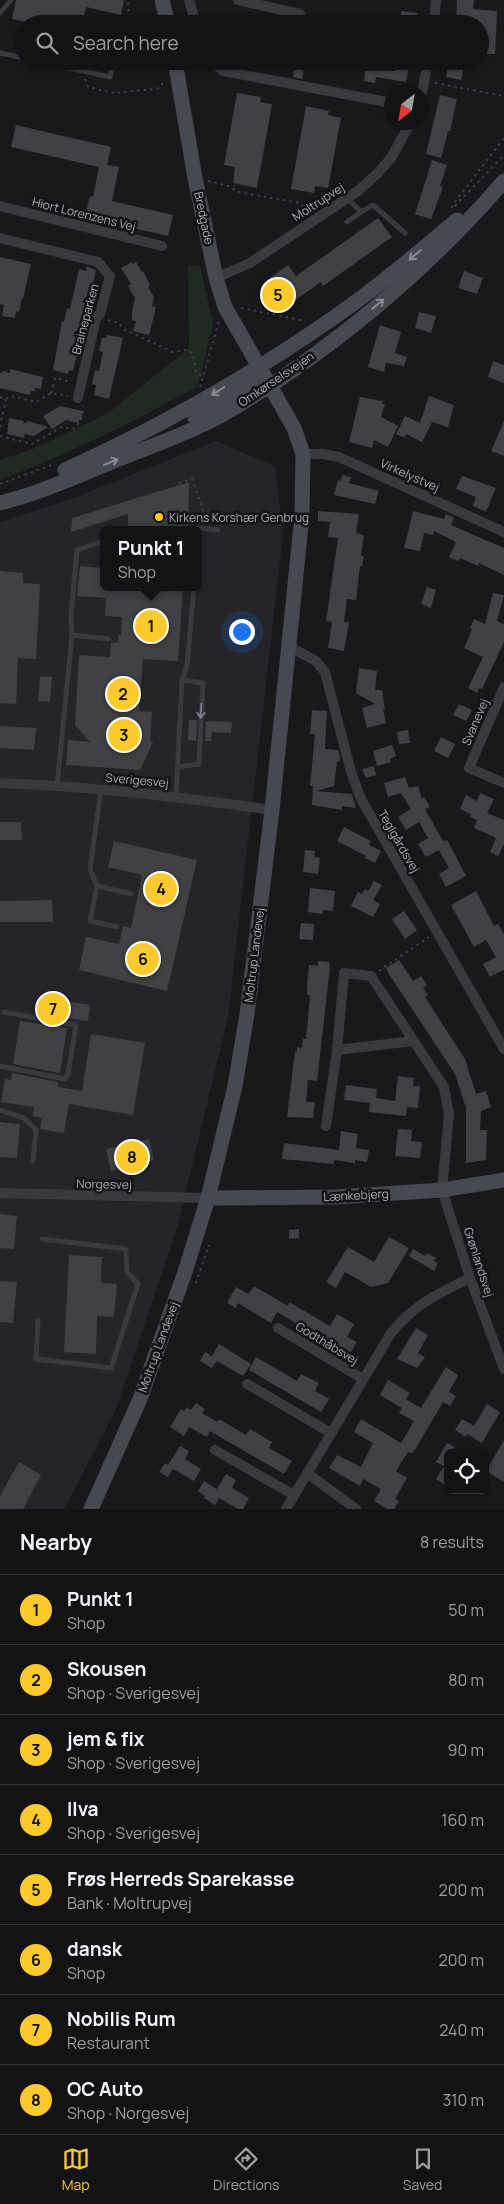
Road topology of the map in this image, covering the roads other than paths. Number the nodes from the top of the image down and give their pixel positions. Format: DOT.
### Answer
graph roads {
  1 [pos="11,0"];
  2 [pos="162,0"];
  3 [pos="189,0"];
  4 [pos="238,0"];
  5 [pos="436,0"];
  6 [pos="0,13"];
  7 [pos="300,14"];
  8 [pos="166,15"];
  9 [pos="193,15"];
  10 [pos="435,15"];
  11 [pos="0,53"];
  12 [pos="15,56"];
  13 [pos="82,70"];
  14 [pos="111,70"];
  15 [pos="176,70"];
  16 [pos="221,70"];
  17 [pos="427,70"];
  18 [pos="424,85"];
  19 [pos="384,102"];
  20 [pos="407,130"];
  21 [pos="504,177"];
  22 [pos="504,181"];
  23 [pos="347,198"];
  24 [pos="0,206"];
  25 [pos="361,212"];
  26 [pos="347,222"];
  27 [pos="405,233"];
  28 [pos="0,238"];
  29 [pos="162,246"];
  30 [pos="216,278"];
  31 [pos="373,288"];
  32 [pos="259,365"];
  33 [pos="269,386"];
  34 [pos="78,398"];
  35 [pos="161,442"];
  36 [pos="302,454"];
  37 [pos="0,498"];
  38 [pos="0,503"];
  39 [pos="202,528"];
  40 [pos="218,530"];
  41 [pos="504,532"];
  42 [pos="100,542"];
  43 [pos="194,591"];
  44 [pos="72,635"];
  45 [pos="108,639"];
  46 [pos="288,646"];
  47 [pos="182,680"];
  48 [pos="504,687"];
  49 [pos="177,766"];
  50 [pos="0,783"];
  51 [pos="504,784"];
  52 [pos="57,786"];
  53 [pos="102,789"];
  54 [pos="176,796"];
  55 [pos="272,810"];
  56 [pos="97,886"];
  57 [pos="131,894"];
  58 [pos="117,927"];
  59 [pos="4,1012"];
  60 [pos="413,1041"];
  61 [pos="504,1049"];
  62 [pos="336,1050"];
  63 [pos="0,1066"];
  64 [pos="0,1110"];
  65 [pos="326,1126"];
  66 [pos="33,1160"];
  67 [pos="504,1180"];
  68 [pos="442,1190"];
  69 [pos="0,1193"];
  70 [pos="208,1198"];
  71 [pos="42,1238"];
  72 [pos="470,1278"];
  73 [pos="38,1320"];
  74 [pos="278,1328"];
  75 [pos="504,1368"];
  76 [pos="363,1379"];
  77 [pos="247,1384"];
  78 [pos="330,1433"];
  79 [pos="215,1450"];
  80 [pos="307,1473"];
  81 [pos="294,1495"];
  82 [pos="91,1509"];
  83 [pos="286,1509"];
  84 [pos="356,1509"];
  1 -- 6 [label="lane"];
  2 -- 8 [label="street"];
  3 -- 9 [label="street"];
  4 -- 7 [label="street"];
  5 -- 10 [label="street"];
  11 -- 12 [label="lane"];
  13 -- 14 [label="lane"];
  15 -- 30 [label="street, Bredgade"];
  16 -- 19 [label="street"];
  17 -- 18 [label="street"];
  20 -- 23 [label="street, Moltrupvej"];
  21 -- 31 [label="street, Omkørselsvejen, one-way"];
  33 -- 22 [label="street, Omkørselsvejen, one-way"];
  23 -- 25 [label="lane"];
  23 -- 30 [label="street, Moltrupvej"];
  24 -- 29 [label="street, Hiort Lorenzens Vej"];
  25 -- 26 [label="lane"];
  25 -- 27 [label="lane"];
  28 -- 34 [label="street, Braineparken"];
  30 -- 32 [label="street, Bredgade"];
  31 -- 32 [label="street, Omkørselsvejen"];
  31 -- 33 [label="street"];
  32 -- 33 [label="street, Bredgade"];
  32 -- 35 [label="street"];
  32 -- 37 [label="street, Omkørselsvejen, one-way"];
  33 -- 35 [label="street, Omkørselsvejen"];
  33 -- 36 [label="street, Moltrup Landevej"];
  38 -- 35 [label="street, Omkørselsvejen, one-way"];
  36 -- 41 [label="street, Virkelystvej"];
  36 -- 46 [label="street, Moltrup Landevej"];
  39 -- 40 [label="lane"];
  42 -- 44 [label="lane"];
  43 -- 47 [label="lane"];
  44 -- 45 [label="lane"];
  44 -- 52 [label="lane"];
  46 -- 55 [label="street, Moltrup Landevej"];
  46 -- 61 [label="street, Teglgårdsvej"];
  47 -- 49 [label="lane"];
  47 -- 49 [label="lane, one-way"];
  48 -- 51 [label="street, Svanevej"];
  49 -- 54 [label="lane"];
  50 -- 52 [label="street, Sverigesvej"];
  52 -- 53 [label="street, Sverigesvej"];
  53 -- 54 [label="street, Sverigesvej"];
  53 -- 56 [label="lane"];
  54 -- 55 [label="street, Sverigesvej"];
  55 -- 70 [label="street, Moltrup Landevej"];
  56 -- 57 [label="lane"];
  56 -- 58 [label="lane"];
  59 -- 63 [label="lane"];
  60 -- 62 [label="street"];
  60 -- 62 [label="street"];
  60 -- 68 [label="street"];
  62 -- 65 [label="street"];
  64 -- 66 [label="lane"];
  67 -- 68 [label="street, Lænkebjerg"];
  68 -- 70 [label="street, Lænkebjerg"];
  68 -- 72 [label="street, Grønlandsvej"];
  69 -- 70 [label="street, Norgesvej"];
  70 -- 82 [label="street, Moltrup Landevej"];
  71 -- 73 [label="lane"];
  72 -- 75 [label="street, Grønlandsvej"];
  72 -- 76 [label="street, Godthåbsvej"];
  74 -- 76 [label="street, Godthåbsvej"];
  76 -- 78 [label="street, Godthåbsvej"];
  77 -- 78 [label="street"];
  78 -- 80 [label="street, Godthåbsvej"];
  79 -- 81 [label="street"];
  80 -- 81 [label="street, Godthåbsvej"];
  80 -- 84 [label="street"];
  81 -- 83 [label="street, Godthåbsvej"];
}
